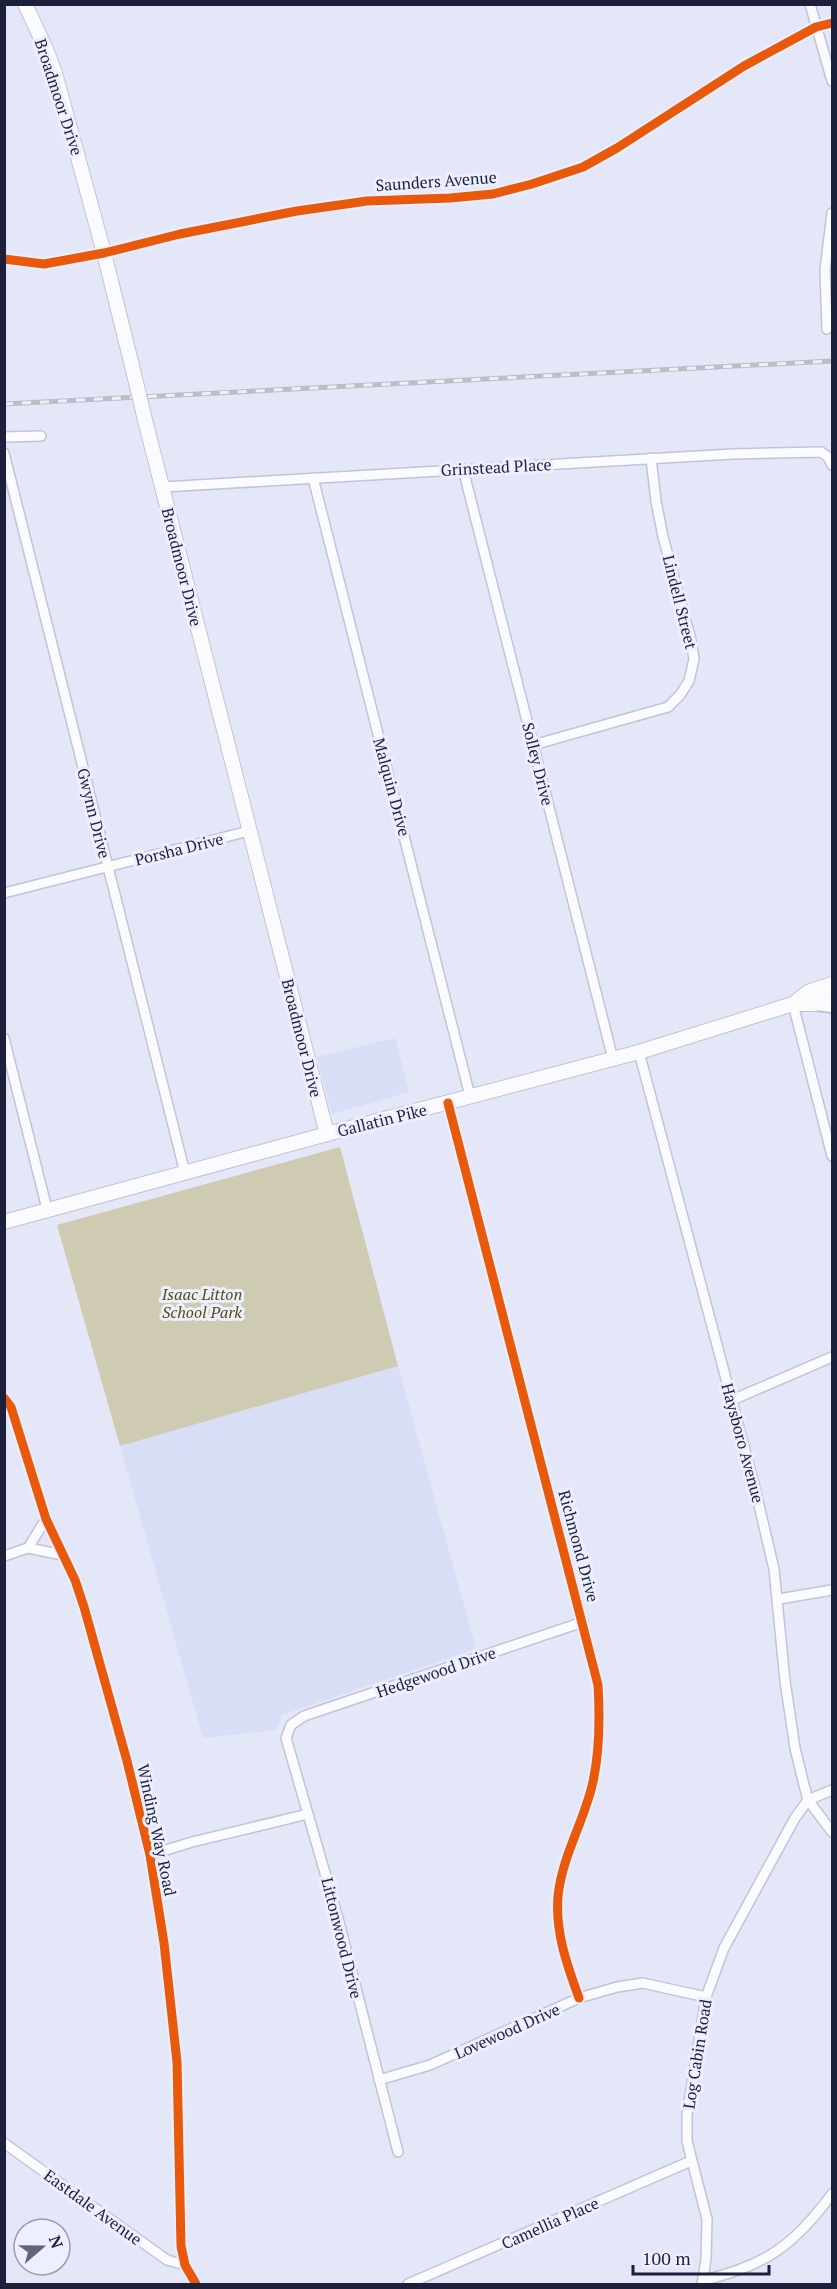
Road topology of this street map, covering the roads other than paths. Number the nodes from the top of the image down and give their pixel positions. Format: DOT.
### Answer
graph roads {
  1 [pos="25,4"];
  2 [pos="810,4"];
  3 [pos="832,23"];
  4 [pos="816,27"];
  5 [pos="832,81"];
  6 [pos="832,213"];
  7 [pos="831,238"];
  8 [pos="104,253"];
  9 [pos="4,259"];
  10 [pos="827,329"];
  11 [pos="41,436"];
  12 [pos="4,437"];
  13 [pos="4,453"];
  14 [pos="651,459"];
  15 [pos="830,461"];
  16 [pos="463,469"];
  17 [pos="314,478"];
  18 [pos="163,487"];
  19 [pos="533,745"];
  20 [pos="249,831"];
  21 [pos="108,868"];
  22 [pos="4,893"];
  23 [pos="832,984"];
  24 [pos="828,1001"];
  25 [pos="794,1004"];
  26 [pos="4,1038"];
  27 [pos="639,1052"];
  28 [pos="613,1059"];
  29 [pos="470,1096"];
  30 [pos="448,1103"];
  31 [pos="327,1134"];
  32 [pos="832,1156"];
  33 [pos="185,1173"];
  34 [pos="47,1209"];
  35 [pos="4,1222"];
  36 [pos="832,1357"];
  37 [pos="4,1398"];
  38 [pos="732,1400"];
  39 [pos="46,1519"];
  40 [pos="28,1548"];
  41 [pos="63,1555"];
  42 [pos="4,1556"];
  43 [pos="832,1590"];
  44 [pos="779,1599"];
  45 [pos="583,1622"];
  46 [pos="291,1725"];
  47 [pos="832,1790"];
  48 [pos="808,1800"];
  49 [pos="308,1814"];
  50 [pos="832,1832"];
  51 [pos="150,1855"];
  52 [pos="706,1996"];
  53 [pos="579,1998"];
  54 [pos="379,2080"];
  55 [pos="4,2143"];
  56 [pos="398,2152"];
  57 [pos="691,2161"];
  58 [pos="832,2194"];
  59 [pos="185,2265"];
  60 [pos="703,2282"];
  61 [pos="196,2284"];
  62 [pos="408,2284"];
  1 -- 8 [label="main road, Broadmoor Drive"];
  2 -- 4 [label="street"];
  3 -- 4 [label="street, Saunders Avenue"];
  4 -- 5 [label="street"];
  4 -- 8 [label="street, Saunders Avenue"];
  6 -- 7 [label="street"];
  7 -- 10 [label="street"];
  8 -- 9 [label="street, Saunders Avenue"];
  8 -- 18 [label="main road, Broadmoor Drive, bridge"];
  11 -- 12 [label="street"];
  13 -- 21 [label="street, Gwynn Drive"];
  14 -- 15 [label="street, Grinstead Place"];
  14 -- 16 [label="street, Grinstead Place"];
  14 -- 19 [label="street, Lindell Street"];
  16 -- 17 [label="street, Grinstead Place"];
  16 -- 19 [label="street, Solley Drive"];
  17 -- 18 [label="street, Grinstead Place"];
  17 -- 29 [label="street, Malquin Drive"];
  18 -- 20 [label="main road, Broadmoor Drive"];
  19 -- 28 [label="street, Solley Drive"];
  20 -- 21 [label="street, Porsha Drive"];
  20 -- 31 [label="main road, Broadmoor Drive"];
  21 -- 22 [label="street, Porsha Drive"];
  21 -- 33 [label="street, Gwynn Drive"];
  23 -- 25 [label="main road, Gallatin Pike"];
  24 -- 25 [label="main road, Gallatin Pike"];
  25 -- 27 [label="main road, Gallatin Pike"];
  25 -- 32 [label="street"];
  26 -- 34 [label="street"];
  27 -- 28 [label="main road, Gallatin Pike"];
  27 -- 38 [label="street, Haysboro Avenue"];
  28 -- 29 [label="main road, Gallatin Pike"];
  29 -- 30 [label="main road, Gallatin Pike"];
  30 -- 31 [label="main road, Gallatin Pike"];
  30 -- 45 [label="street, Richmond Drive"];
  31 -- 33 [label="main road, Gallatin Pike"];
  33 -- 34 [label="main road, Gallatin Pike"];
  34 -- 35 [label="main road, Gallatin Pike"];
  36 -- 38 [label="street"];
  37 -- 39 [label="street, Winding Way Road"];
  38 -- 44 [label="street, Haysboro Avenue"];
  39 -- 40 [label="street"];
  39 -- 41 [label="street, Winding Way Road"];
  40 -- 41 [label="street"];
  40 -- 42 [label="street"];
  41 -- 51 [label="street, Winding Way Road"];
  43 -- 44 [label="street"];
  44 -- 48 [label="street, Haysboro Avenue"];
  45 -- 46 [label="street, Hedgewood Drive"];
  45 -- 53 [label="street, Richmond Drive"];
  46 -- 49 [label="street, Littonwood Drive"];
  47 -- 48 [label="street"];
  48 -- 50 [label="street, Haysboro Avenue"];
  48 -- 52 [label="street, Log Cabin Road"];
  49 -- 51 [label="street"];
  49 -- 54 [label="street, Littonwood Drive"];
  51 -- 59 [label="street, Winding Way Road"];
  52 -- 53 [label="street, Lovewood Drive"];
  52 -- 57 [label="street, Log Cabin Road"];
  53 -- 54 [label="street, Lovewood Drive"];
  54 -- 56 [label="street, Littonwood Drive"];
  55 -- 59 [label="street, Eastdale Avenue"];
  57 -- 60 [label="street, Log Cabin Road"];
  57 -- 62 [label="street, Camellia Place"];
  58 -- 60 [label="street"];
  59 -- 61 [label="street, Winding Way Road"];
}
